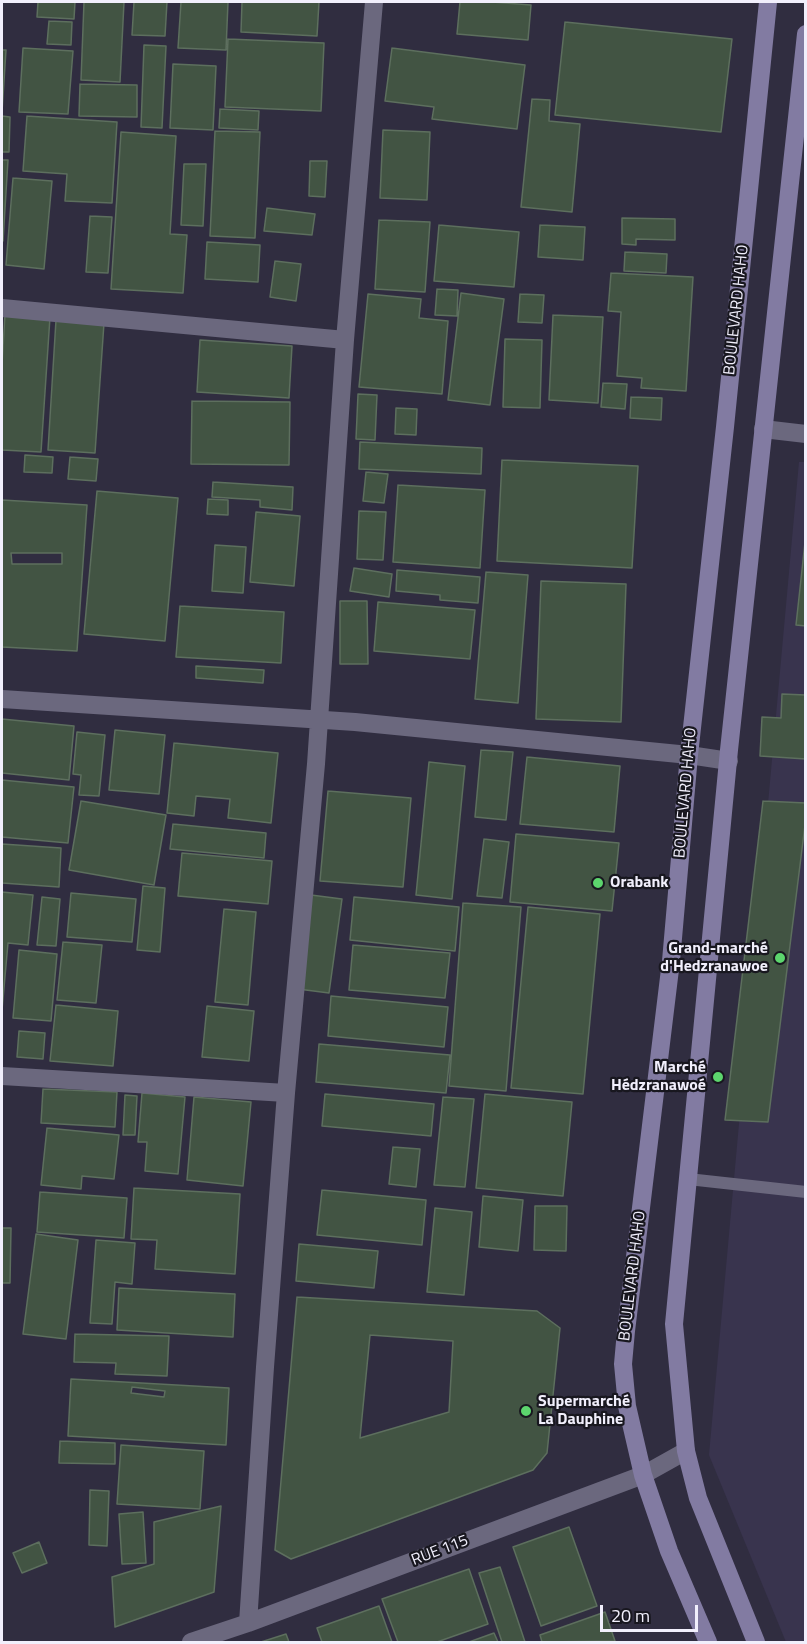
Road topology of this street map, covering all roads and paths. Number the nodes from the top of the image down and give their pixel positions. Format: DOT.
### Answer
graph roads {
  1 [pos="374,2"];
  2 [pos="768,2"];
  3 [pos="806,34"];
  4 [pos="2,308"];
  5 [pos="345,340"];
  6 [pos="763,429"];
  7 [pos="806,434"];
  8 [pos="2,699"];
  9 [pos="318,719"];
  10 [pos="689,755"];
  11 [pos="729,761"];
  12 [pos="2,1076"];
  13 [pos="286,1094"];
  14 [pos="688,1179"];
  15 [pos="806,1192"];
  16 [pos="686,1451"];
  17 [pos="643,1475"];
  18 [pos="249,1623"];
  19 [pos="190,1642"];
  20 [pos="708,1642"];
  21 [pos="756,1642"];
  1 -- 5 [label="street"];
  2 -- 10 [label="main road, BOULEVARD HAHO"];
  3 -- 6 [label="main road"];
  4 -- 5 [label="street"];
  5 -- 9 [label="street"];
  6 -- 7 [label="street"];
  6 -- 11 [label="main road"];
  8 -- 9 [label="street"];
  9 -- 10 [label="street"];
  9 -- 13 [label="street"];
  10 -- 11 [label="street"];
  10 -- 17 [label="main road, BOULEVARD HAHO"];
  11 -- 14 [label="main road"];
  12 -- 13 [label="street"];
  13 -- 18 [label="street"];
  14 -- 15 [label="lane"];
  14 -- 16 [label="main road"];
  16 -- 17 [label="street, RUE 115"];
  16 -- 21 [label="main road"];
  17 -- 18 [label="street, RUE 115"];
  17 -- 20 [label="main road, BOULEVARD HAHO"];
  18 -- 19 [label="street, RUE 115"];
}
